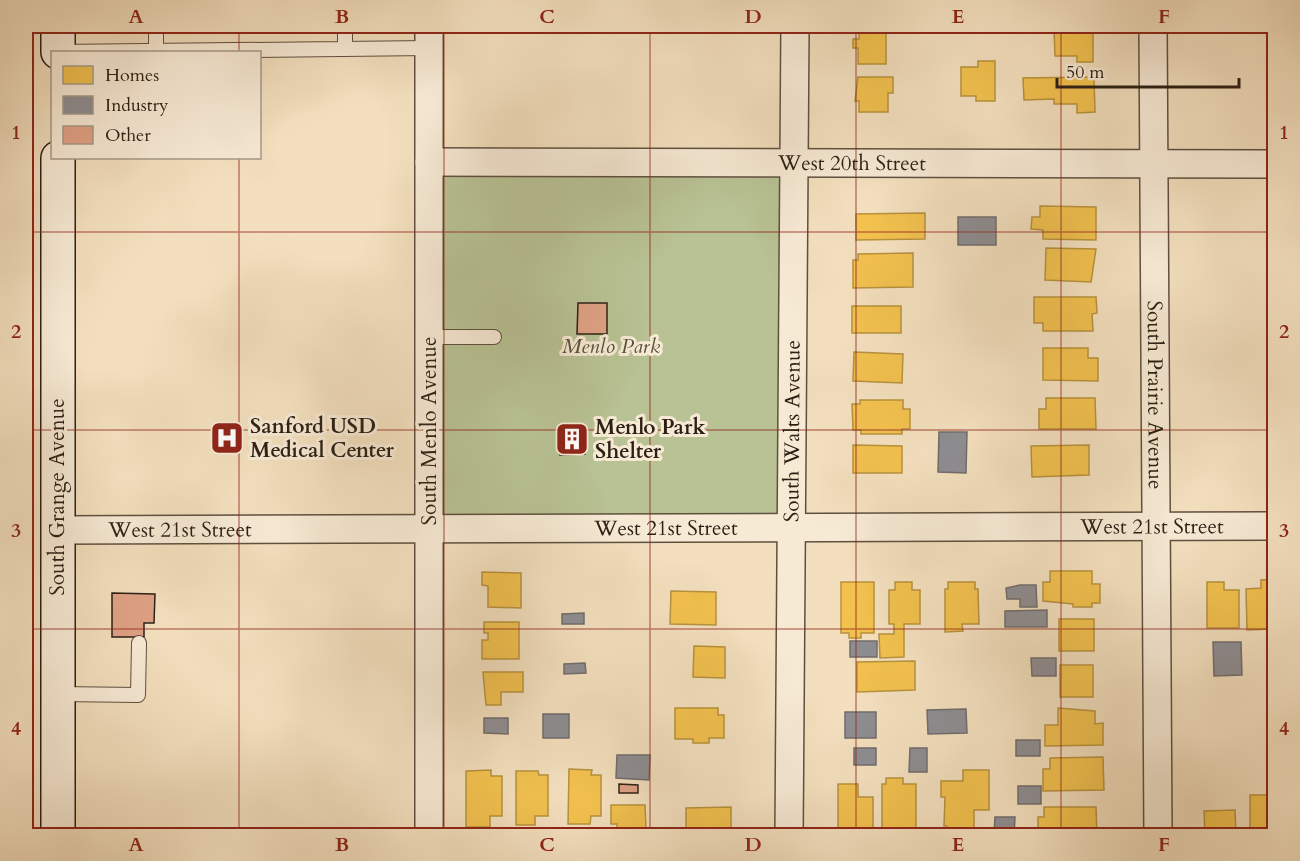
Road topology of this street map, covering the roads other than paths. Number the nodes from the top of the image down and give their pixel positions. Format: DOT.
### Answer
graph roads {
  1 [pos="58,26"];
  2 [pos="156,26"];
  3 [pos="345,26"];
  4 [pos="795,26"];
  5 [pos="1153,26"];
  6 [pos="429,37"];
  7 [pos="345,49"];
  8 [pos="58,51"];
  9 [pos="156,51"];
  10 [pos="58,159"];
  11 [pos="429,162"];
  12 [pos="793,162"];
  13 [pos="1275,164"];
  14 [pos="1154,165"];
  15 [pos="429,337"];
  16 [pos="494,337"];
  17 [pos="1157,526"];
  18 [pos="1275,526"];
  19 [pos="793,529"];
  20 [pos="57,530"];
  21 [pos="429,530"];
  22 [pos="139,643"];
  23 [pos="57,694"];
  24 [pos="58,836"];
  25 [pos="429,836"];
  26 [pos="789,836"];
  27 [pos="1158,836"];
  1 -- 8 [label="street"];
  2 -- 9 [label="lane"];
  3 -- 7 [label="lane"];
  4 -- 12 [label="street, South Walts Avenue"];
  5 -- 14 [label="street, South Prairie Avenue"];
  6 -- 7 [label="lane"];
  6 -- 11 [label="street, South Menlo Avenue"];
  7 -- 9 [label="lane"];
  10 -- 20 [label="street, South Grange Avenue"];
  11 -- 12 [label="street, West 20th Street"];
  11 -- 15 [label="street, South Menlo Avenue"];
  12 -- 14 [label="street, West 20th Street"];
  12 -- 19 [label="street, South Walts Avenue"];
  13 -- 14 [label="street, West 20th Street"];
  14 -- 17 [label="street, South Prairie Avenue"];
  15 -- 16 [label="lane"];
  15 -- 21 [label="street, South Menlo Avenue"];
  17 -- 18 [label="street, West 21st Street"];
  17 -- 19 [label="street, West 21st Street"];
  17 -- 27 [label="street, South Prairie Avenue"];
  19 -- 21 [label="street, West 21st Street"];
  19 -- 26 [label="street, South Walts Avenue"];
  20 -- 21 [label="street, West 21st Street"];
  20 -- 23 [label="street, South Grange Avenue"];
  21 -- 25 [label="street, South Menlo Avenue"];
  22 -- 23 [label="lane"];
  23 -- 24 [label="street, South Grange Avenue"];
}
